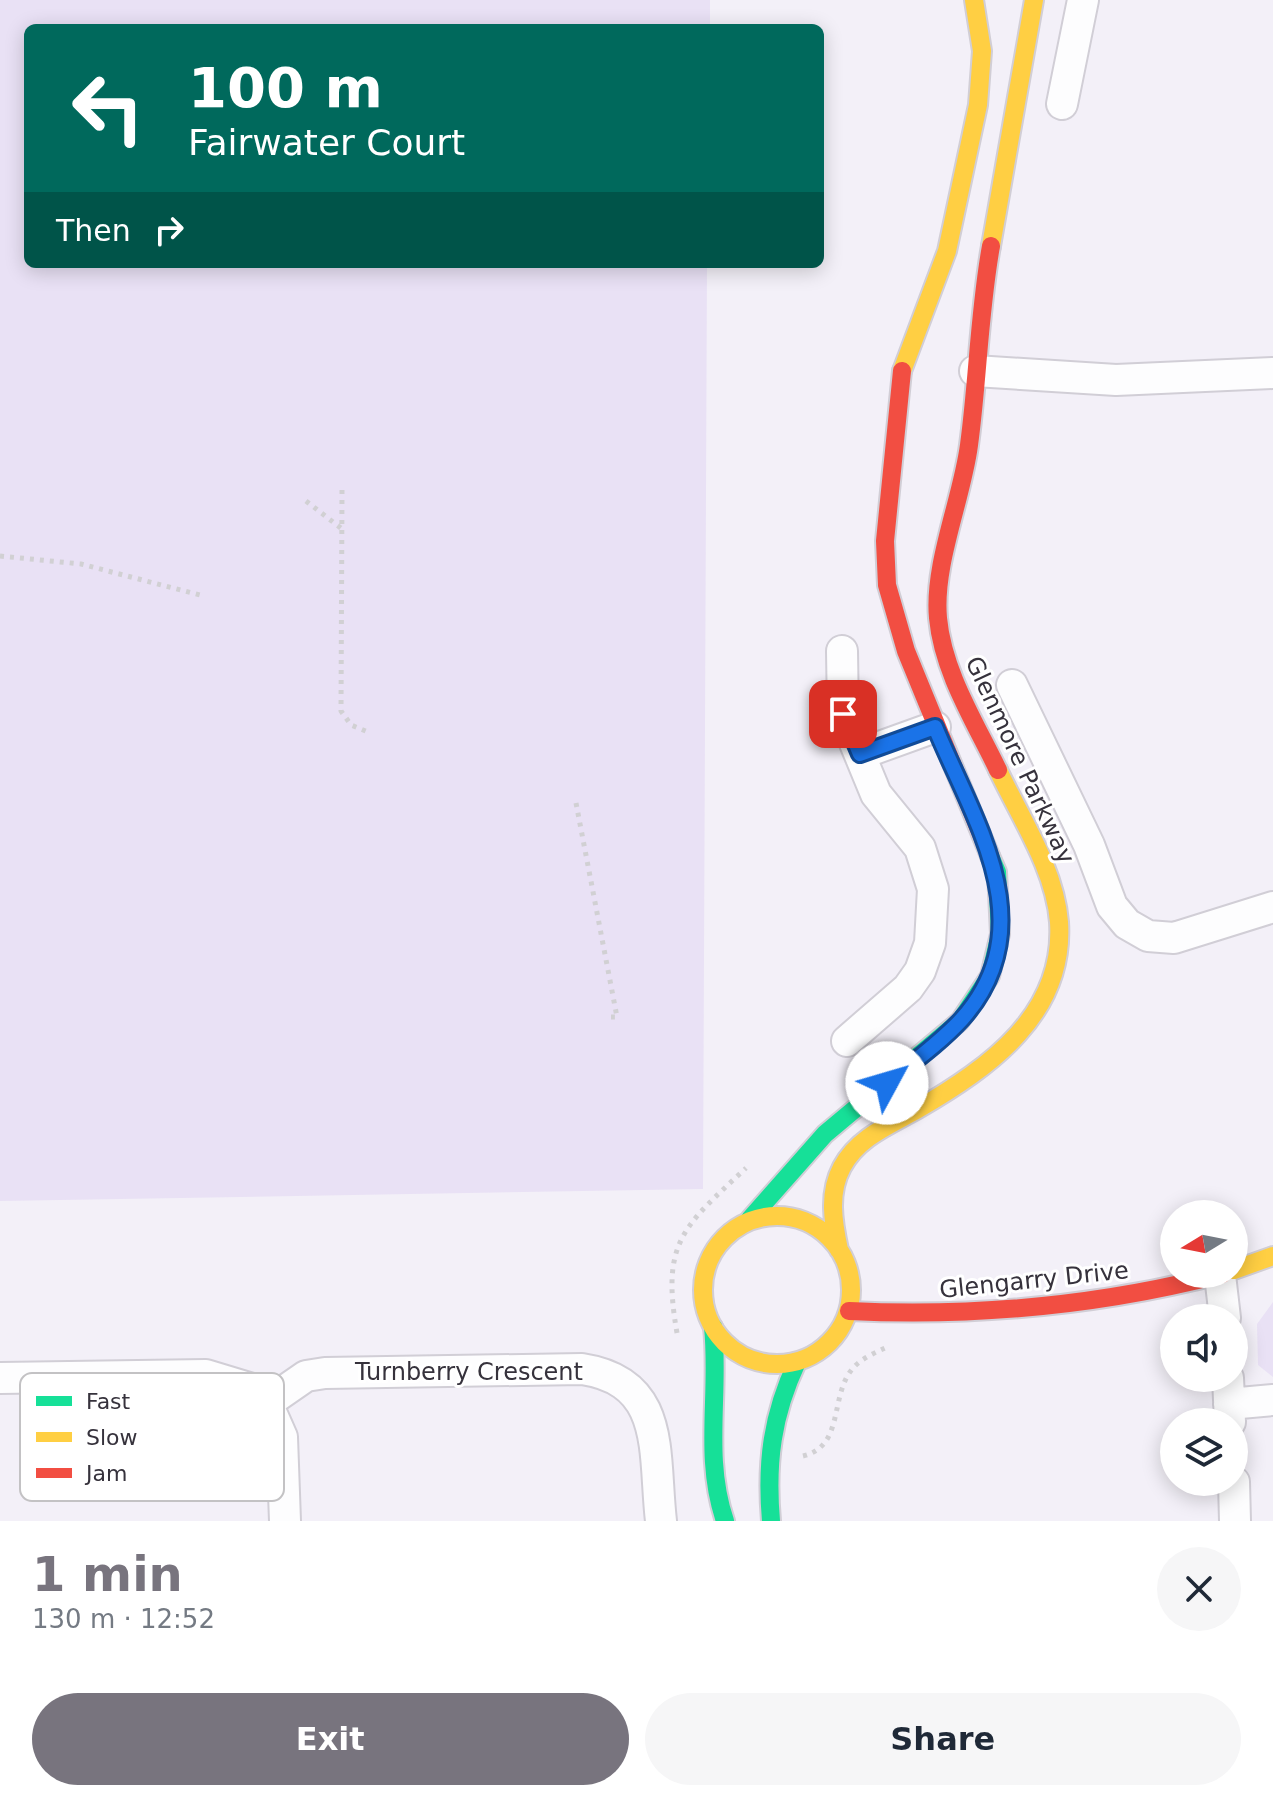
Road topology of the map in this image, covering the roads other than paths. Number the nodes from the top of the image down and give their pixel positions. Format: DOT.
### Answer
graph roads {
  1 [pos="974,0"];
  2 [pos="1034,0"];
  3 [pos="1083,0"];
  4 [pos="1062,104"];
  5 [pos="961,185"];
  6 [pos="1000,191"];
  7 [pos="975,371"];
  8 [pos="1273,373"];
  9 [pos="842,651"];
  10 [pos="1012,685"];
  11 [pos="935,727"];
  12 [pos="860,754"];
  13 [pos="1273,907"];
  14 [pos="847,1041"];
  15 [pos="750,1219"];
  16 [pos="839,1250"];
  17 [pos="1273,1256"];
  18 [pos="1248,1265"];
  19 [pos="1160,1288"];
  20 [pos="849,1311"];
  21 [pos="713,1327"];
  22 [pos="797,1362"];
  23 [pos="0,1378"];
  24 [pos="20,1378"];
  25 [pos="284,1391"];
  26 [pos="1273,1400"];
  27 [pos="1229,1401"];
  28 [pos="284,1493"];
  29 [pos="1234,1496"];
  30 [pos="285,1521"];
  31 [pos="661,1521"];
  32 [pos="725,1521"];
  33 [pos="771,1521"];
  34 [pos="1235,1521"];
  1 -- 5 [label="main road"];
  2 -- 6 [label="main road, Glenmore Parkway"];
  3 -- 4 [label="street"];
  5 -- 6 [label="main road"];
  5 -- 11 [label="main road"];
  6 -- 7 [label="main road, Glenmore Parkway"];
  7 -- 8 [label="street"];
  7 -- 16 [label="main road, Glenmore Parkway"];
  9 -- 12 [label="street"];
  10 -- 13 [label="street"];
  11 -- 12 [label="street"];
  11 -- 15 [label="main road"];
  12 -- 14 [label="street"];
  15 -- 16 [label="main road"];
  15 -- 21 [label="main road"];
  16 -- 20 [label="main road"];
  17 -- 18 [label="main road"];
  19 -- 20 [label="main road, Glengarry Drive"];
  20 -- 22 [label="main road"];
  21 -- 22 [label="main road"];
  21 -- 32 [label="main road"];
  22 -- 33 [label="main road"];
  23 -- 24 [label="street"];
  25 -- 31 [label="street, Turnberry Crescent"];
  26 -- 27 [label="street"];
  28 -- 30 [label="street"];
  29 -- 34 [label="street"];
}
